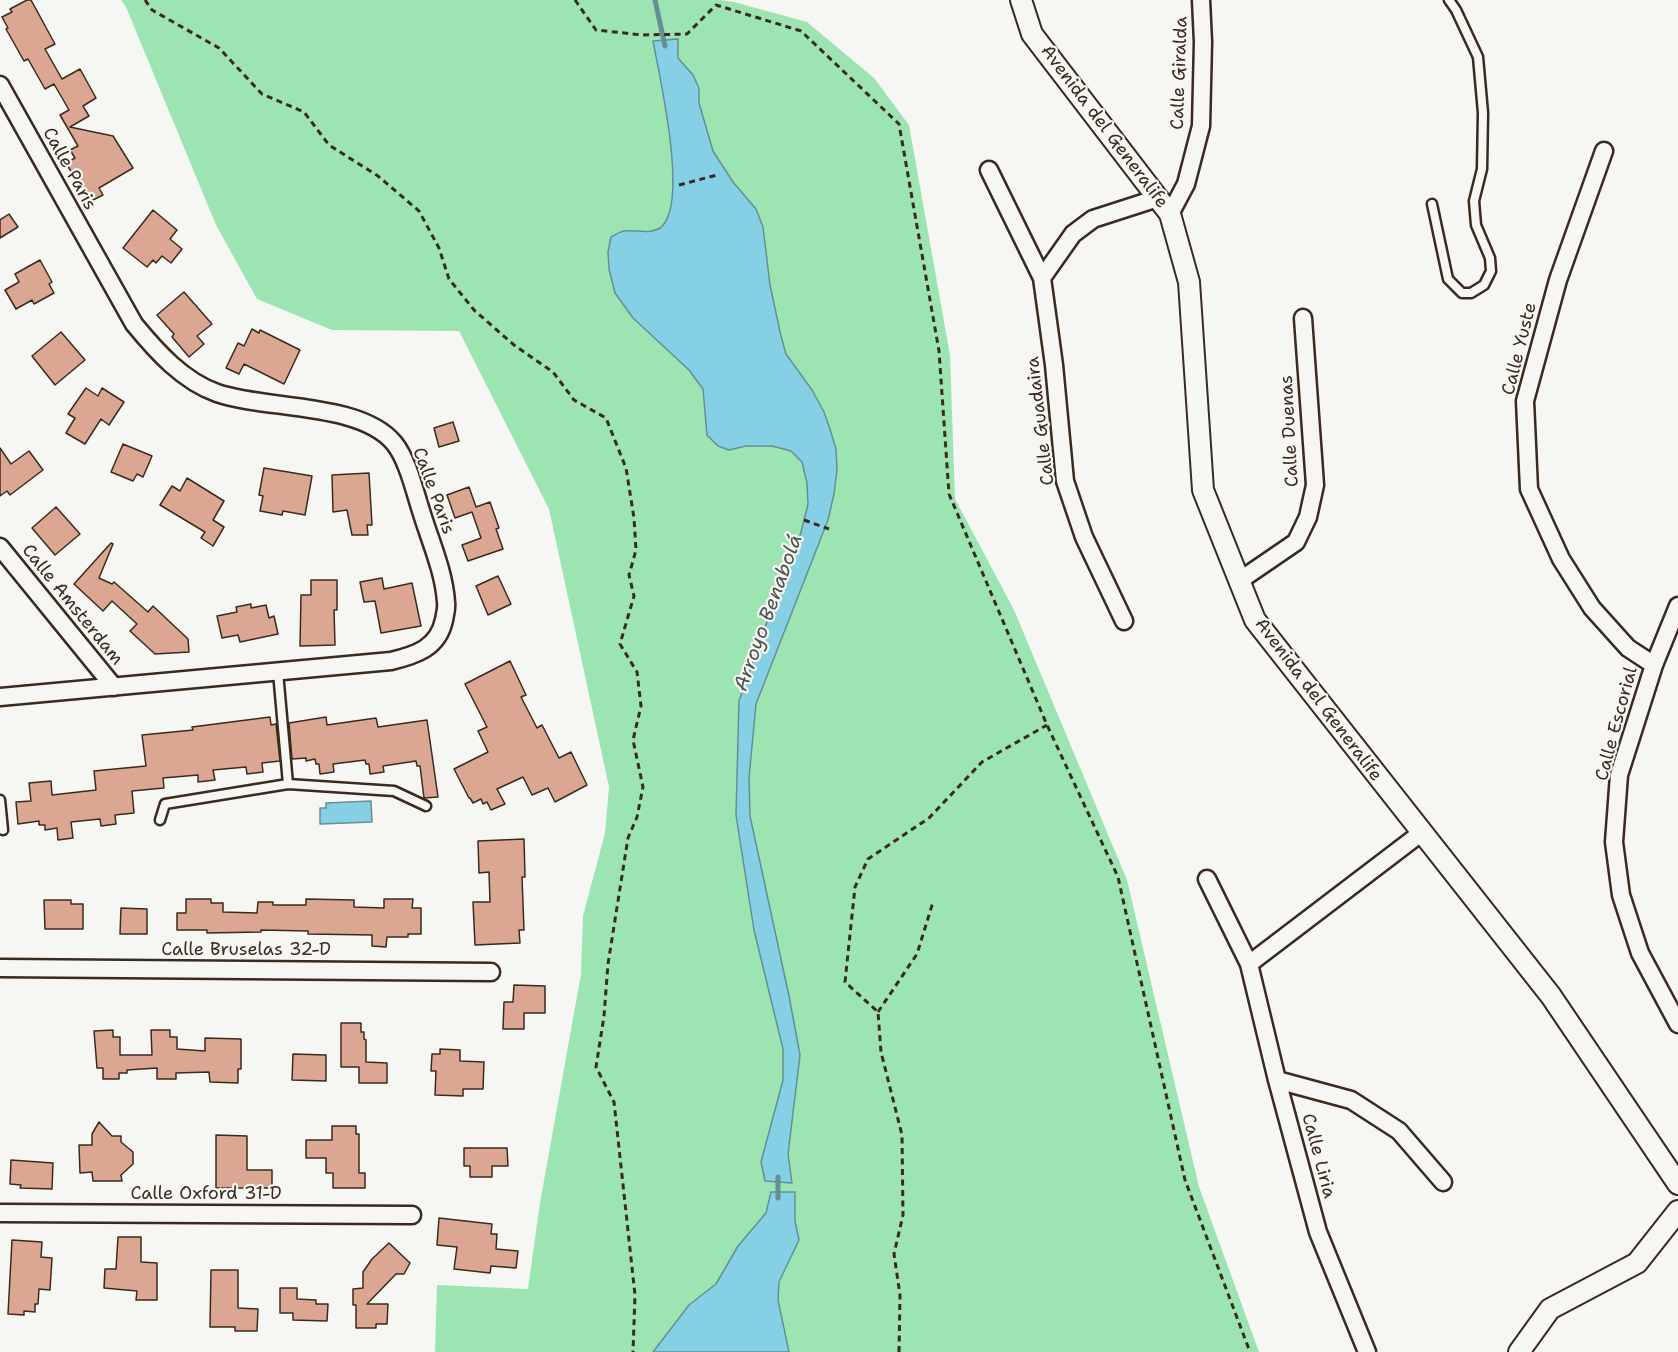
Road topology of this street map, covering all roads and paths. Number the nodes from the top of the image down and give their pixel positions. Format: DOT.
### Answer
graph roads {
  1 [pos="145,0"];
  2 [pos="575,0"];
  3 [pos="1022,0"];
  4 [pos="1201,0"];
  5 [pos="1449,0"];
  6 [pos="0,85"];
  7 [pos="1604,151"];
  8 [pos="989,170"];
  9 [pos="717,175"];
  10 [pos="679,185"];
  11 [pos="1432,204"];
  12 [pos="1164,206"];
  13 [pos="1042,278"];
  14 [pos="1303,318"];
  15 [pos="804,520"];
  16 [pos="828,529"];
  17 [pos="0,547"];
  18 [pos="1239,580"];
  19 [pos="1678,606"];
  20 [pos="1124,621"];
  21 [pos="1654,665"];
  22 [pos="279,672"];
  23 [pos="114,687"];
  24 [pos="0,697"];
  25 [pos="1047,725"];
  26 [pos="288,784"];
  27 [pos="0,800"];
  28 [pos="426,806"];
  29 [pos="160,820"];
  30 [pos="3,830"];
  31 [pos="1421,833"];
  32 [pos="1207,879"];
  33 [pos="933,902"];
  34 [pos="1249,964"];
  35 [pos="0,968"];
  36 [pos="491,972"];
  37 [pos="878,1012"];
  38 [pos="1678,1024"];
  39 [pos="1276,1080"];
  40 [pos="1443,1182"];
  41 [pos="1678,1184"];
  42 [pos="1678,1211"];
  43 [pos="0,1213"];
  44 [pos="412,1215"];
  45 [pos="633,1352"];
  46 [pos="899,1352"];
  47 [pos="1250,1352"];
  48 [pos="1367,1352"];
  49 [pos="1519,1352"];
  1 -- 45 [label="path"];
  2 -- 25 [label="path"];
  3 -- 12 [label="street, Avenida del Generalife"];
  4 -- 12 [label="street, Calle Giralda"];
  5 -- 11 [label="lane"];
  6 -- 22 [label="street, Calle Paris"];
  7 -- 21 [label="street, Calle Yuste"];
  8 -- 13 [label="street, Calle Guadaira"];
  9 -- 10 [label="path"];
  12 -- 13 [label="street"];
  12 -- 18 [label="street, Avenida del Generalife"];
  13 -- 20 [label="street, Calle Guadaira"];
  14 -- 18 [label="street, Calle Duenas"];
  15 -- 16 [label="path"];
  17 -- 23 [label="street, Calle Amsterdam"];
  18 -- 31 [label="street, Avenida del Generalife"];
  19 -- 21 [label="street, Calle Escorial"];
  21 -- 38 [label="street, Calle Escorial"];
  22 -- 23 [label="street, Calle Paris"];
  22 -- 26 [label="lane"];
  23 -- 24 [label="street, Calle Paris"];
  25 -- 37 [label="path"];
  25 -- 47 [label="path"];
  26 -- 28 [label="lane"];
  26 -- 29 [label="lane"];
  27 -- 30 [label="lane"];
  31 -- 34 [label="street"];
  31 -- 41 [label="street, Avenida del Generalife"];
  32 -- 34 [label="street, Calle Liria"];
  33 -- 37 [label="path"];
  34 -- 39 [label="street, Calle Liria"];
  35 -- 36 [label="street, Calle Bruselas 32-D"];
  37 -- 46 [label="path"];
  39 -- 40 [label="street"];
  39 -- 48 [label="street, Calle Liria"];
  42 -- 49 [label="street"];
  43 -- 44 [label="street, Calle Oxford 31-D"];
}
